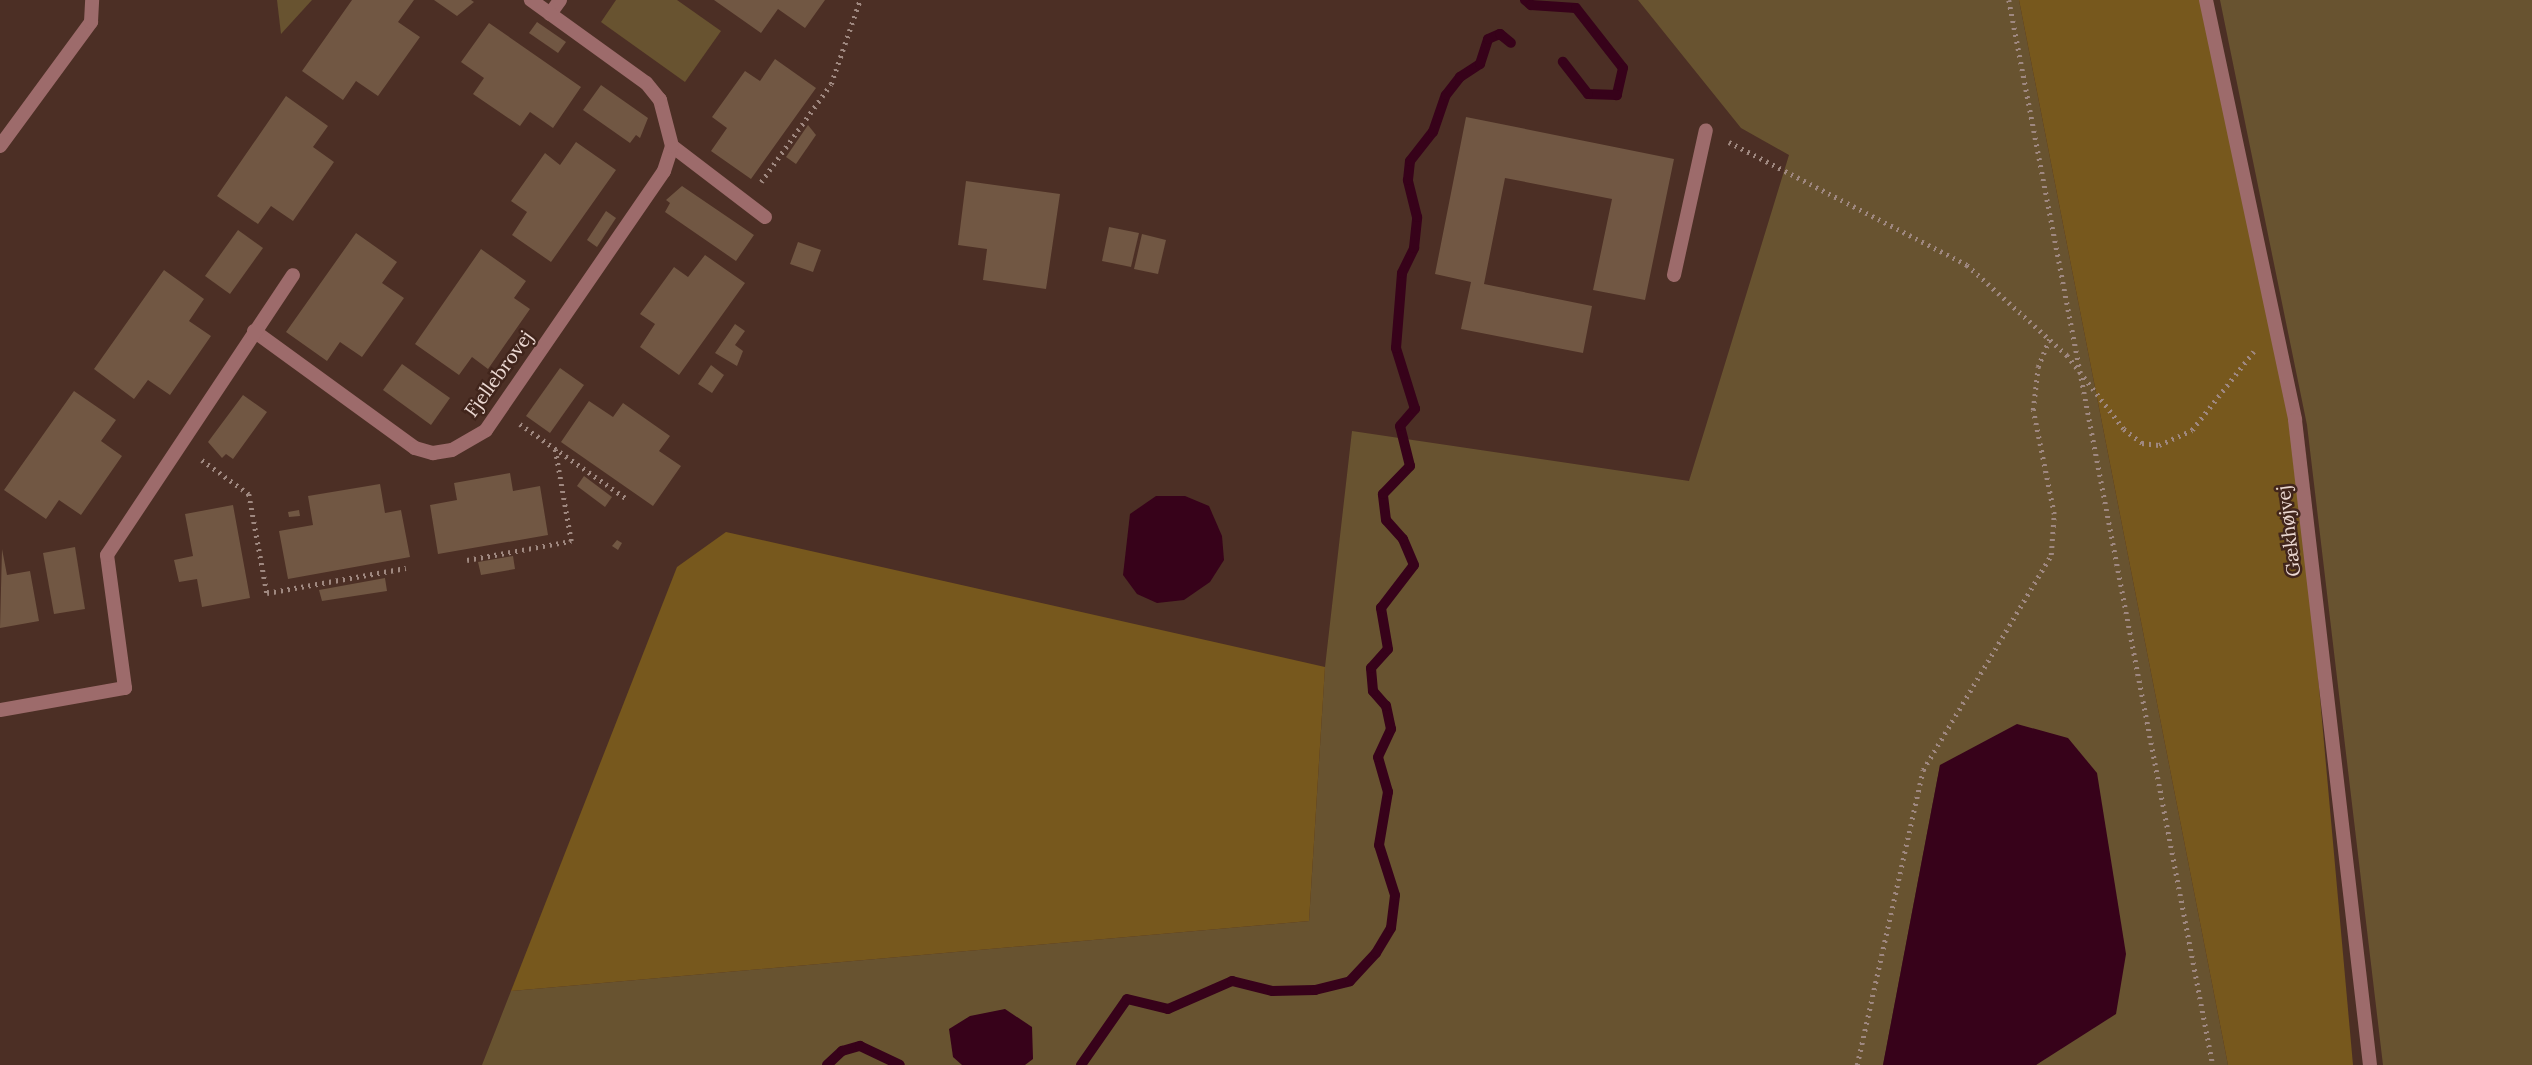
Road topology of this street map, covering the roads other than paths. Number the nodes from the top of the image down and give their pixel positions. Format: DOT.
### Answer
graph roads {
  1 [pos="92,0"];
  2 [pos="531,0"];
  3 [pos="560,0"];
  4 [pos="2206,0"];
  5 [pos="550,14"];
  6 [pos="1706,131"];
  7 [pos="0,146"];
  8 [pos="672,146"];
  9 [pos="765,217"];
  10 [pos="293,275"];
  11 [pos="1674,275"];
  12 [pos="254,331"];
  13 [pos="0,710"];
  14 [pos="2370,1065"];
  1 -- 7 [label="street"];
  2 -- 5 [label="street"];
  3 -- 5 [label="street"];
  4 -- 14 [label="street, Gækhøjvej"];
  5 -- 8 [label="street"];
  6 -- 11 [label="street"];
  8 -- 9 [label="street"];
  8 -- 12 [label="street, Fjellebrovej"];
  10 -- 12 [label="street"];
  12 -- 13 [label="street"];
}
